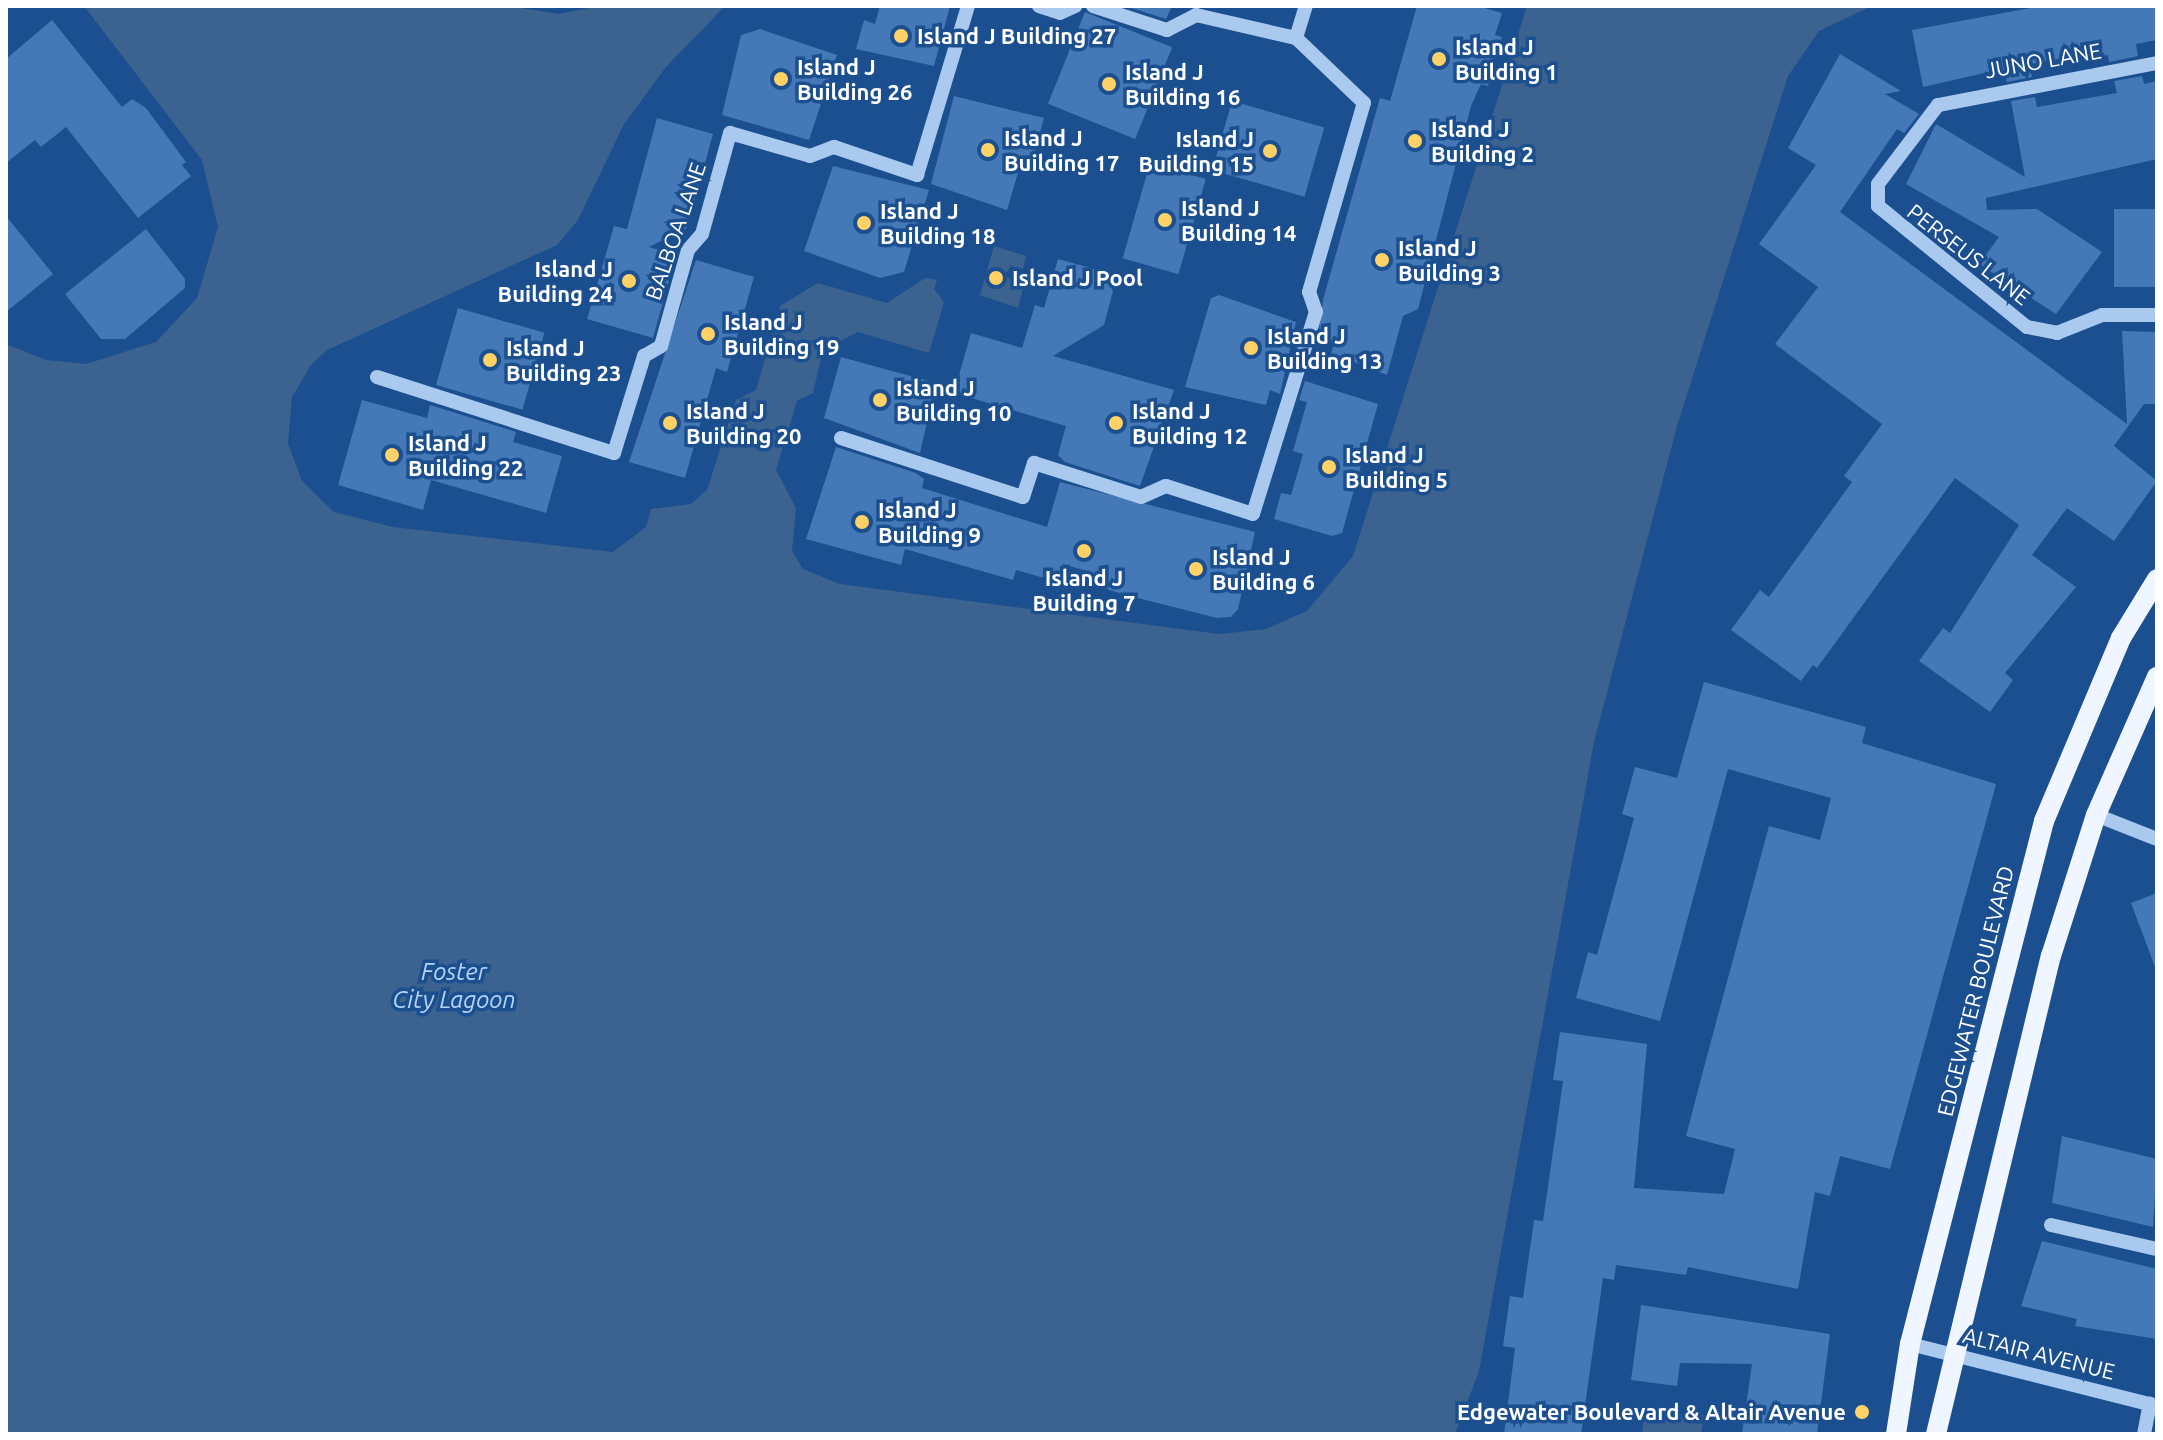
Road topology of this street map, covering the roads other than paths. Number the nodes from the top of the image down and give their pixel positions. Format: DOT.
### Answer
graph roads {
  1 [pos="968,6"];
  2 [pos="1039,6"];
  3 [pos="1075,6"];
  4 [pos="1093,6"];
  5 [pos="1306,6"];
  6 [pos="1296,38"];
  7 [pos="2157,63"];
  8 [pos="1938,105"];
  9 [pos="2157,315"];
  10 [pos="377,377"];
  11 [pos="841,438"];
  12 [pos="2157,579"];
  13 [pos="2157,677"];
  14 [pos="2096,815"];
  15 [pos="2157,839"];
  16 [pos="2051,1225"];
  17 [pos="2157,1249"];
  18 [pos="1910,1344"];
  19 [pos="1952,1353"];
  20 [pos="2153,1405"];
  21 [pos="1896,1434"];
  22 [pos="1936,1434"];
  23 [pos="2144,1434"];
  1 -- 10 [label="street, BALBOA LANE"];
  2 -- 3 [label="street"];
  4 -- 6 [label="street"];
  5 -- 6 [label="street"];
  6 -- 11 [label="street"];
  7 -- 8 [label="street, JUNO LANE"];
  8 -- 9 [label="street, PERSEUS LANE"];
  12 -- 18 [label="main road, EDGEWATER BOULEVARD"];
  13 -- 14 [label="main road"];
  14 -- 15 [label="street"];
  14 -- 19 [label="main road"];
  16 -- 17 [label="street"];
  18 -- 19 [label="street, ALTAIR AVENUE"];
  18 -- 21 [label="main road, EDGEWATER BOULEVARD"];
  19 -- 20 [label="street, ALTAIR AVENUE"];
  19 -- 22 [label="main road"];
  20 -- 23 [label="street"];
}
